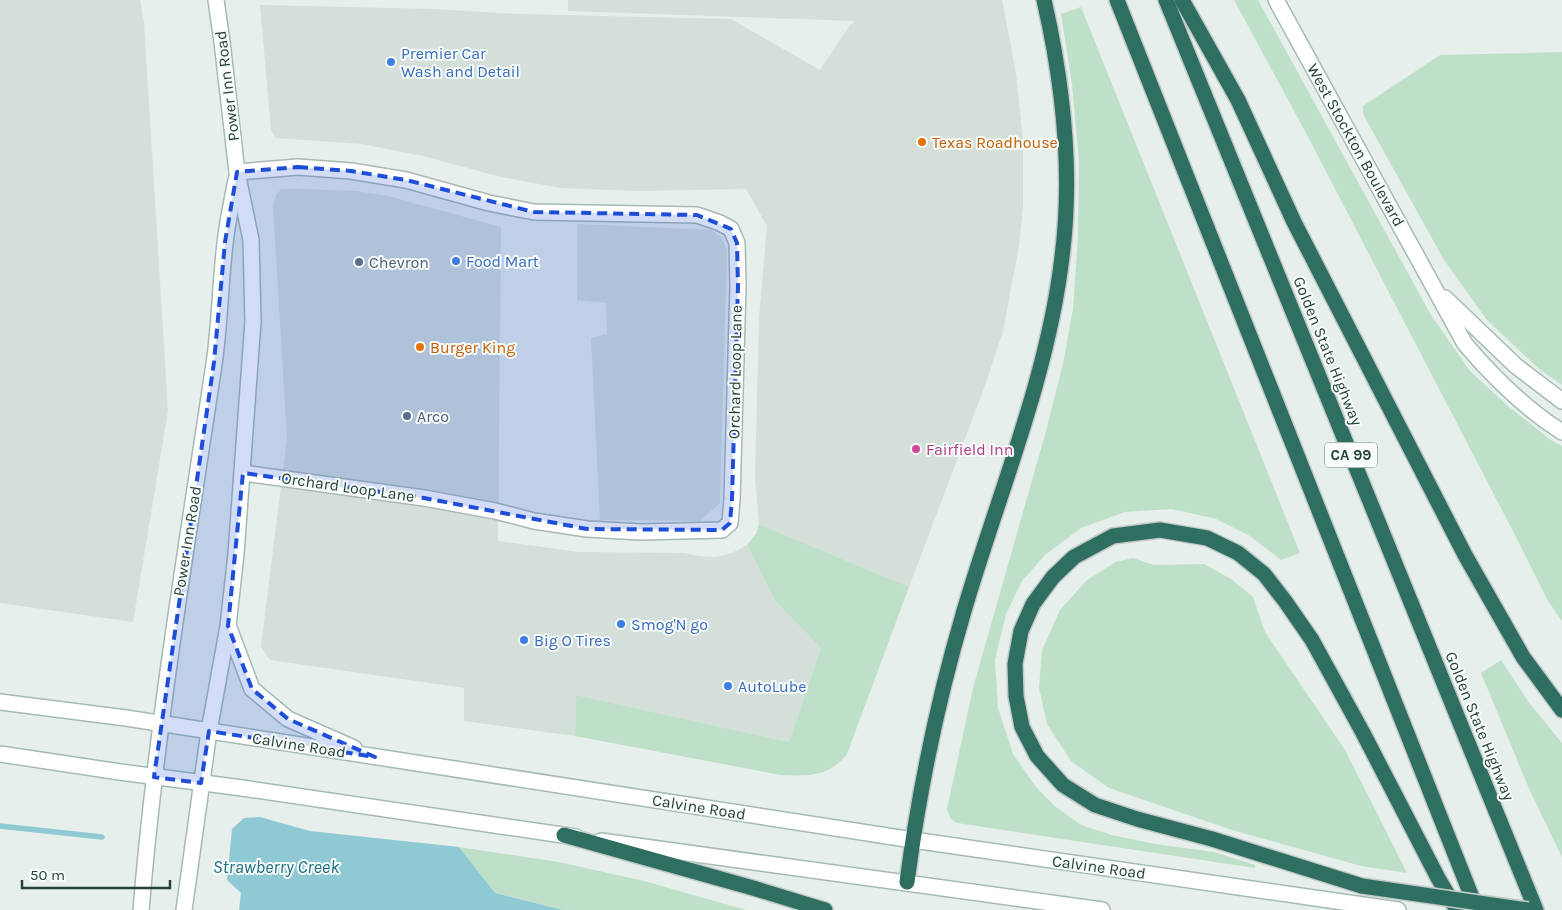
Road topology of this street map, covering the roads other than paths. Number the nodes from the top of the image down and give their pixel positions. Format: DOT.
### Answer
graph roads {
  1 [pos="216,0"];
  2 [pos="1044,0"];
  3 [pos="1117,0"];
  4 [pos="1166,0"];
  5 [pos="1182,0"];
  6 [pos="1276,0"];
  7 [pos="237,172"];
  8 [pos="1436,289"];
  9 [pos="1562,401"];
  10 [pos="1562,432"];
  11 [pos="243,472"];
  12 [pos="228,626"];
  13 [pos="0,702"];
  14 [pos="1562,710"];
  15 [pos="161,724"];
  16 [pos="209,731"];
  17 [pos="0,754"];
  18 [pos="375,757"];
  19 [pos="154,777"];
  20 [pos="201,783"];
  21 [pos="564,836"];
  22 [pos="913,840"];
  23 [pos="1521,874"];
  24 [pos="907,882"];
  25 [pos="141,910"];
  26 [pos="184,910"];
  27 [pos="825,910"];
  28 [pos="1102,910"];
  29 [pos="1398,910"];
  30 [pos="1457,910"];
  31 [pos="1477,910"];
  32 [pos="1528,910"];
  33 [pos="1536,910"];
  34 [pos="1544,910"];
  1 -- 7 [label="main road, Power Inn Road"];
  2 -- 22 [label="highway"];
  3 -- 31 [label="highway, CA 99"];
  4 -- 23 [label="highway, Golden State Highway / CA 99"];
  5 -- 14 [label="highway"];
  6 -- 8 [label="main road, West Stockton Boulevard"];
  7 -- 11 [label="main road, Power Inn Road"];
  7 -- 11 [label="main road, Orchard Loop Lane"];
  7 -- 15 [label="main road, Power Inn Road"];
  8 -- 9 [label="main road, West Stockton Boulevard"];
  8 -- 10 [label="main road, West Stockton Boulevard"];
  11 -- 12 [label="main road, Power Inn Road"];
  12 -- 16 [label="main road, Power Inn Road"];
  12 -- 18 [label="main road"];
  13 -- 15 [label="main road, Calvine Road"];
  15 -- 16 [label="main road, Calvine Road"];
  15 -- 19 [label="main road, Power Inn Road"];
  16 -- 18 [label="main road, Calvine Road"];
  16 -- 20 [label="main road, Power Inn Road"];
  17 -- 19 [label="main road"];
  18 -- 22 [label="main road, Calvine Road"];
  19 -- 20 [label="main road"];
  19 -- 25 [label="main road, Power Inn Road"];
  20 -- 21 [label="main road"];
  20 -- 26 [label="main road, Power Inn Road"];
  21 -- 24 [label="main road"];
  21 -- 27 [label="highway"];
  22 -- 24 [label="highway"];
  22 -- 29 [label="main road, Calvine Road"];
  23 -- 33 [label="highway, Golden State Highway / CA 99"];
  23 -- 34 [label="highway"];
  24 -- 28 [label="main road"];
  30 -- 32 [label="highway, bridge"];
}
